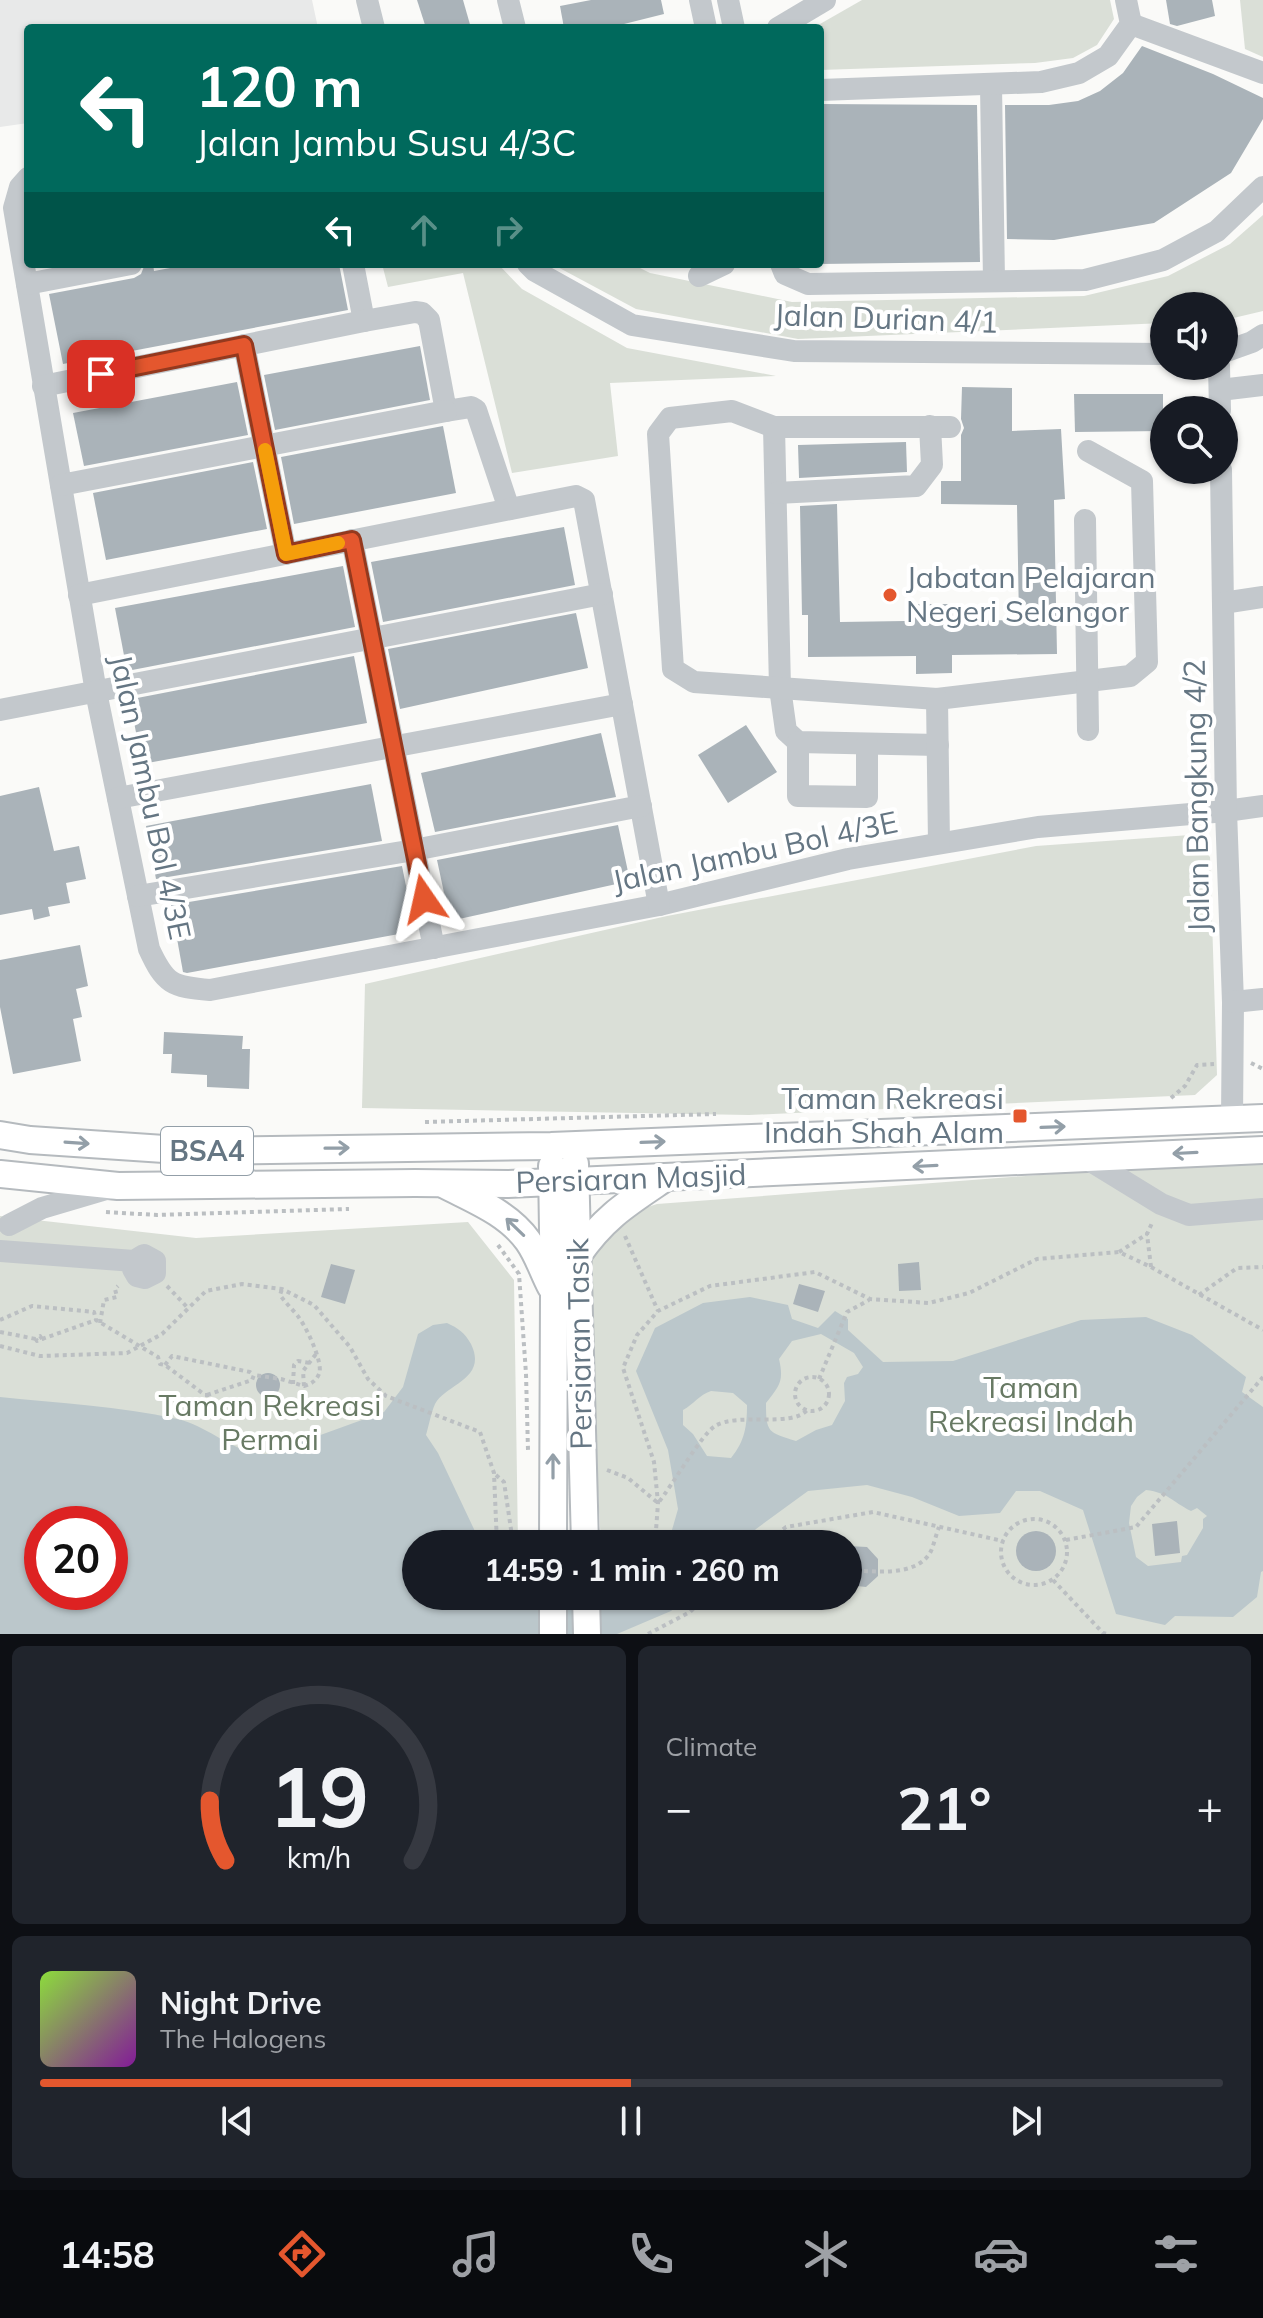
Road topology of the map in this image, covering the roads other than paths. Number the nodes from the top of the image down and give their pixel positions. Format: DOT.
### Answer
graph roads {
  1 [pos="367,0"];
  2 [pos="508,0"];
  3 [pos="700,0"];
  4 [pos="728,0"];
  5 [pos="825,0"];
  6 [pos="1126,0"];
  7 [pos="373,24"];
  8 [pos="514,24"];
  9 [pos="705,24"];
  10 [pos="733,24"];
  11 [pos="785,24"];
  12 [pos="1131,24"];
  13 [pos="1263,73"];
  14 [pos="991,85"];
  15 [pos="824,90"];
  16 [pos="24,182"];
  17 [pos="1263,187"];
  18 [pos="24,266"];
  19 [pos="24,268"];
  20 [pos="110,268"];
  21 [pos="354,268"];
  22 [pos="532,268"];
  23 [pos="716,268"];
  24 [pos="783,269"];
  25 [pos="699,276"];
  26 [pos="994,281"];
  27 [pos="27,284"];
  28 [pos="364,321"];
  29 [pos="1263,335"];
  30 [pos="244,345"];
  31 [pos="1238,347"];
  32 [pos="1150,354"];
  33 [pos="1263,385"];
  34 [pos="43,386"];
  35 [pos="1231,396"];
  36 [pos="446,411"];
  37 [pos="774,427"];
  38 [pos="264,446"];
  39 [pos="1088,451"];
  40 [pos="1221,484"];
  41 [pos="61,485"];
  42 [pos="776,493"];
  43 [pos="509,509"];
  44 [pos="1085,520"];
  45 [pos="352,540"];
  46 [pos="286,554"];
  47 [pos="602,594"];
  48 [pos="79,595"];
  49 [pos="1263,597"];
  50 [pos="1223,603"];
  51 [pos="372,639"];
  52 [pos="1086,682"];
  53 [pos="780,688"];
  54 [pos="96,692"];
  55 [pos="937,699"];
  56 [pos="622,704"];
  57 [pos="0,710"];
  58 [pos="1088,730"];
  59 [pos="798,742"];
  60 [pos="867,744"];
  61 [pos="938,745"];
  62 [pos="394,746"];
  63 [pos="118,798"];
  64 [pos="641,806"];
  65 [pos="1263,806"];
  66 [pos="1226,811"];
  67 [pos="939,843"];
  68 [pos="414,850"];
  69 [pos="138,896"];
  70 [pos="659,905"];
  71 [pos="434,948"];
  72 [pos="1263,999"];
  73 [pos="1233,1002"];
  74 [pos="1263,1118"];
  75 [pos="1232,1120"];
  76 [pos="0,1135"];
  77 [pos="563,1145"];
  78 [pos="1263,1150"];
  79 [pos="1086,1158"];
  80 [pos="0,1174"];
  81 [pos="665,1178"];
  82 [pos="564,1182"];
  83 [pos="441,1183"];
  84 [pos="118,1186"];
  85 [pos="1263,1209"];
  86 [pos="5,1221"];
  87 [pos="4,1252"];
  88 [pos="578,1255"];
  89 [pos="155,1273"];
  90 [pos="554,1294"];
  91 [pos="553,1530"];
  92 [pos="585,1530"];
  93 [pos="553,1610"];
  94 [pos="586,1610"];
  95 [pos="553,1634"];
  96 [pos="587,1634"];
  1 -- 7 [label="street"];
  2 -- 8 [label="street"];
  3 -- 9 [label="street"];
  4 -- 10 [label="street"];
  5 -- 11 [label="street"];
  6 -- 12 [label="street"];
  12 -- 13 [label="street"];
  12 -- 14 [label="street"];
  14 -- 15 [label="street"];
  14 -- 26 [label="street"];
  16 -- 18 [label="street, Jalan Jambu Bol 4/3E"];
  17 -- 26 [label="street"];
  19 -- 27 [label="street, Jalan Jambu Bol 4/3E"];
  20 -- 27 [label="street"];
  21 -- 28 [label="street"];
  22 -- 32 [label="street, Jalan Durian 4/1"];
  23 -- 25 [label="street"];
  24 -- 26 [label="street"];
  27 -- 34 [label="street, Jalan Jambu Bol 4/3E"];
  28 -- 30 [label="street"];
  28 -- 36 [label="street"];
  29 -- 31 [label="street"];
  30 -- 34 [label="street"];
  30 -- 38 [label="street"];
  33 -- 35 [label="street"];
  34 -- 41 [label="street, Jalan Jambu Bol 4/3E"];
  36 -- 38 [label="street"];
  36 -- 43 [label="street"];
  37 -- 42 [label="street"];
  37 -- 42 [label="street"];
  37 -- 53 [label="street"];
  38 -- 41 [label="street"];
  38 -- 46 [label="street"];
  39 -- 52 [label="street"];
  40 -- 50 [label="street, Jalan Bangkung 4/2"];
  41 -- 48 [label="street, Jalan Jambu Bol 4/3E"];
  42 -- 53 [label="street"];
  43 -- 45 [label="street"];
  43 -- 47 [label="street"];
  44 -- 52 [label="street"];
  45 -- 46 [label="street"];
  45 -- 51 [label="street"];
  46 -- 48 [label="street"];
  47 -- 51 [label="street"];
  47 -- 56 [label="street"];
  48 -- 54 [label="street, Jalan Jambu Bol 4/3E"];
  49 -- 50 [label="street"];
  50 -- 66 [label="street, Jalan Bangkung 4/2"];
  51 -- 54 [label="street"];
  51 -- 62 [label="street"];
  52 -- 55 [label="street"];
  52 -- 58 [label="street"];
  53 -- 55 [label="street"];
  53 -- 59 [label="street"];
  54 -- 57 [label="street"];
  54 -- 63 [label="street, Jalan Jambu Bol 4/3E"];
  55 -- 61 [label="street"];
  56 -- 62 [label="street"];
  56 -- 64 [label="street"];
  59 -- 60 [label="street"];
  59 -- 60 [label="street"];
  60 -- 61 [label="street"];
  61 -- 67 [label="street"];
  62 -- 63 [label="street"];
  62 -- 68 [label="street"];
  63 -- 69 [label="street, Jalan Jambu Bol 4/3E"];
  64 -- 68 [label="street"];
  64 -- 70 [label="street"];
  65 -- 66 [label="street, Jalan Jambu Bol 4/3E"];
  66 -- 67 [label="street, Jalan Jambu Bol 4/3E"];
  66 -- 73 [label="street, Jalan Bangkung 4/2"];
  67 -- 70 [label="street, Jalan Jambu Bol 4/3E"];
  68 -- 69 [label="street"];
  68 -- 71 [label="street"];
  69 -- 71 [label="street, Jalan Jambu Bol 4/3E"];
  70 -- 71 [label="street, Jalan Jambu Bol 4/3E"];
  72 -- 73 [label="street"];
  73 -- 75 [label="street, Jalan Bangkung 4/2"];
  74 -- 75 [label="main road, Persiaran Masjid / BSA4"];
  77 -- 75 [label="main road, Persiaran Masjid / BSA4, one-way"];
  76 -- 77 [label="main road, Persiaran Masjid / BSA4, one-way"];
  77 -- 82 [label="main road, Persiaran Tasik"];
  78 -- 79 [label="main road, Persiaran Masjid / BSA4, one-way"];
  79 -- 81 [label="main road, Persiaran Masjid / BSA4, one-way"];
  79 -- 85 [label="street"];
  80 -- 84 [label="main road, Persiaran Masjid / BSA4"];
  81 -- 82 [label="main road, Persiaran Masjid / BSA4"];
  81 -- 88 [label="main road"];
  82 -- 83 [label="main road, Persiaran Masjid / BSA4"];
  82 -- 88 [label="main road, Persiaran Tasik"];
  82 -- 90 [label="main road, Persiaran Tasik"];
  83 -- 84 [label="main road, Persiaran Masjid / BSA4"];
  90 -- 83 [label="main road, one-way"];
  84 -- 86 [label="street"];
  86 -- 87 [label="street"];
  87 -- 89 [label="street"];
  88 -- 92 [label="main road, Persiaran Tasik"];
  91 -- 90 [label="main road, Persiaran Tasik, one-way"];
  93 -- 95 [label="main road"];
  94 -- 96 [label="main road"];
}
